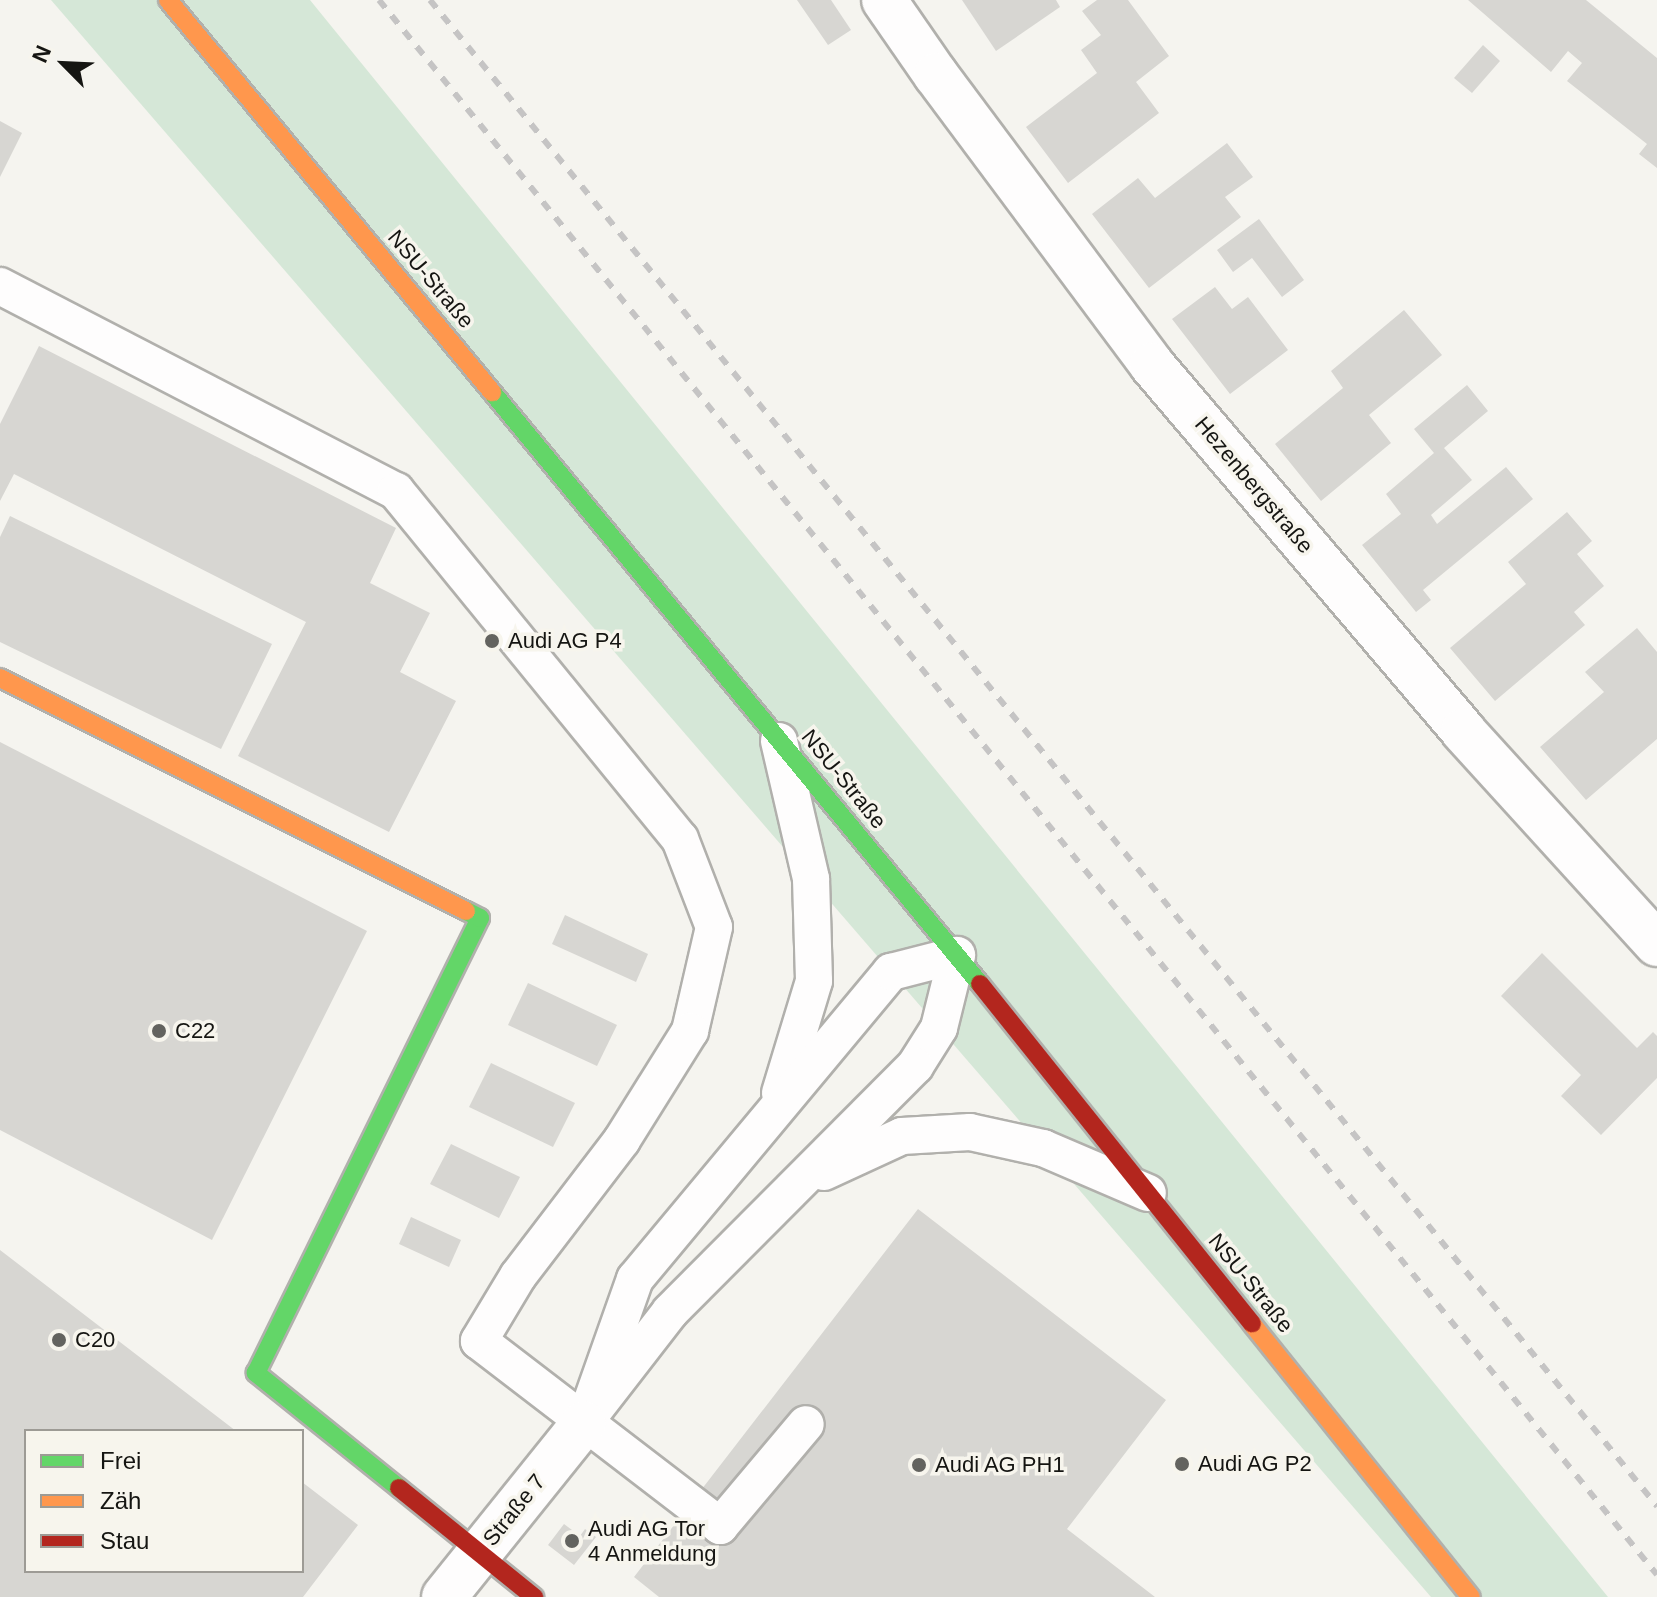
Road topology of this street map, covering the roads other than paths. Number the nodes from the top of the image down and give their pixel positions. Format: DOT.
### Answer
graph roads {
  1 [pos="168,0"];
  2 [pos="884,0"];
  3 [pos="0,286"];
  4 [pos="0,678"];
  5 [pos="778,736"];
  6 [pos="1657,944"];
  7 [pos="957,955"];
  8 [pos="773,1114"];
  9 [pos="804,1181"];
  10 [pos="1148,1193"];
  11 [pos="584,1423"];
  12 [pos="806,1424"];
  13 [pos="479,1553"];
  14 [pos="444,1597"];
  15 [pos="534,1597"];
  16 [pos="1471,1597"];
  1 -- 5 [label="main road, NSU-Straße"];
  2 -- 6 [label="street, Hezenbergstraße"];
  3 -- 11 [label="lane"];
  4 -- 13 [label="main road"];
  5 -- 7 [label="main road, NSU-Straße"];
  5 -- 8 [label="lane"];
  7 -- 8 [label="lane"];
  7 -- 9 [label="lane"];
  7 -- 10 [label="main road, NSU-Straße"];
  8 -- 11 [label="lane"];
  9 -- 10 [label="lane"];
  9 -- 11 [label="lane"];
  10 -- 16 [label="main road, NSU-Straße"];
  11 -- 12 [label="lane"];
  11 -- 13 [label="street, Straße 7"];
  13 -- 14 [label="street, Straße 7"];
  13 -- 15 [label="main road"];
}
